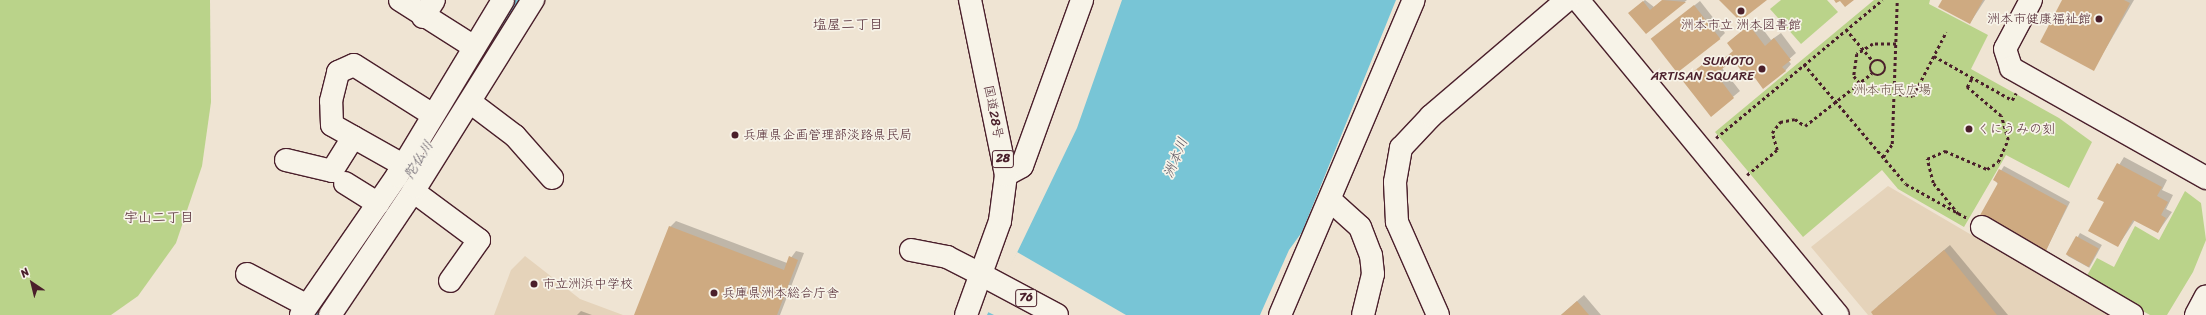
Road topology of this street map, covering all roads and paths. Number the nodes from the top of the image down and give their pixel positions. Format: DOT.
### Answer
graph roads {
  1 [pos="400,0"];
  2 [pos="503,0"];
  3 [pos="533,0"];
  4 [pos="970,0"];
  5 [pos="1082,0"];
  6 [pos="1414,0"];
  7 [pos="1567,0"];
  8 [pos="1578,0"];
  9 [pos="1882,0"];
  10 [pos="1898,0"];
  11 [pos="2031,0"];
  12 [pos="428,8"];
  13 [pos="1846,29"];
  14 [pos="1946,32"];
  15 [pos="1896,44"];
  16 [pos="474,47"];
  17 [pos="1862,49"];
  18 [pos="1934,56"];
  19 [pos="1873,61"];
  20 [pos="1804,64"];
  21 [pos="1872,73"];
  22 [pos="1972,78"];
  23 [pos="1859,84"];
  24 [pos="2018,90"];
  25 [pos="1894,94"];
  26 [pos="470,102"];
  27 [pos="1836,102"];
  28 [pos="433,115"];
  29 [pos="353,137"];
  30 [pos="1716,138"];
  31 [pos="1883,157"];
  32 [pos="286,160"];
  33 [pos="403,166"];
  34 [pos="1746,175"];
  35 [pos="1006,176"];
  36 [pos="552,178"];
  37 [pos="2206,178"];
  38 [pos="345,183"];
  39 [pos="414,191"];
  40 [pos="1330,200"];
  41 [pos="378,204"];
  42 [pos="1982,227"];
  43 [pos="911,250"];
  44 [pos="247,274"];
  45 [pos="989,278"];
  46 [pos="450,281"];
  47 [pos="2206,296"];
  48 [pos="303,310"];
  49 [pos="330,315"];
  50 [pos="966,315"];
  51 [pos="1057,315"];
  52 [pos="1280,315"];
  53 [pos="1363,315"];
  54 [pos="1438,315"];
  55 [pos="1838,315"];
  56 [pos="2132,315"];
  57 [pos="2196,315"];
  1 -- 12 [label="main road"];
  2 -- 16 [label="main road"];
  3 -- 26 [label="main road"];
  4 -- 35 [label="main road, 国道28号 / 28"];
  5 -- 35 [label="main road"];
  6 -- 40 [label="main road"];
  7 -- 54 [label="main road"];
  8 -- 55 [label="main road"];
  9 -- 13 [label="path"];
  10 -- 15 [label="path"];
  11 -- 37 [label="main road"];
  12 -- 16 [label="main road"];
  13 -- 17 [label="path"];
  13 -- 20 [label="path"];
  14 -- 18 [label="path"];
  15 -- 17 [label="path"];
  15 -- 25 [label="path"];
  16 -- 28 [label="main road"];
  17 -- 19 [label="path"];
  17 -- 23 [label="path"];
  18 -- 22 [label="path"];
  18 -- 25 [label="path"];
  19 -- 21 [label="path"];
  19 -- 21 [label="path"];
  20 -- 27 [label="path"];
  20 -- 30 [label="path"];
  21 -- 23 [label="path"];
  22 -- 24 [label="path"];
  22 -- 31 [label="path"];
  23 -- 25 [label="path"];
  23 -- 27 [label="path"];
  25 -- 31 [label="path"];
  26 -- 36 [label="main road"];
  26 -- 39 [label="main road"];
  27 -- 31 [label="path"];
  27 -- 34 [label="path"];
  28 -- 29 [label="main road"];
  28 -- 33 [label="main road"];
  29 -- 32 [label="main road"];
  29 -- 33 [label="main road"];
  33 -- 41 [label="main road"];
  35 -- 45 [label="main road, 国道28号 / 28"];
  38 -- 41 [label="main road"];
  39 -- 46 [label="main road"];
  39 -- 49 [label="main road"];
  40 -- 52 [label="main road"];
  40 -- 53 [label="main road"];
  41 -- 48 [label="main road"];
  42 -- 56 [label="main road"];
  43 -- 45 [label="main road"];
  44 -- 48 [label="main road"];
  45 -- 50 [label="main road, 国道28号 / 28"];
  45 -- 51 [label="main road, 76"];
  47 -- 57 [label="main road"];
}
